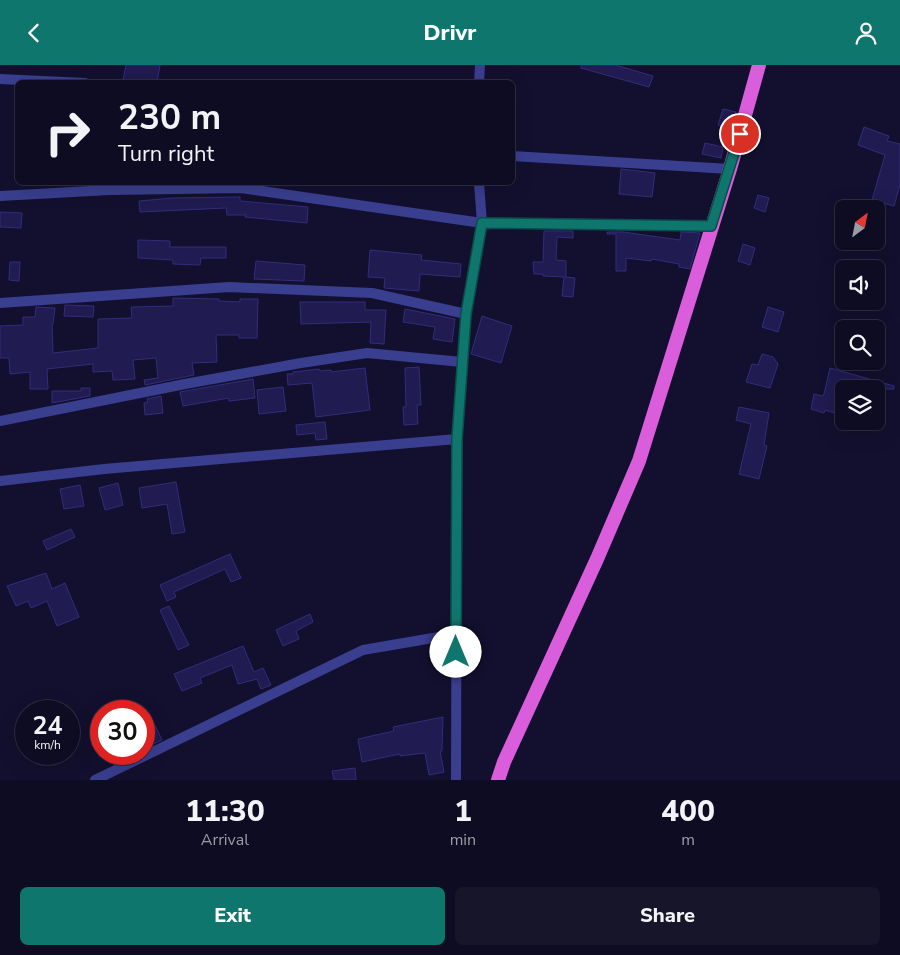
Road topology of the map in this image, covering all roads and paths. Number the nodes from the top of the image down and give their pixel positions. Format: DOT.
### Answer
graph roads {
  1 [pos="480,65"];
  2 [pos="759,65"];
  3 [pos="0,79"];
  4 [pos="21,80"];
  5 [pos="479,80"];
  6 [pos="515,156"];
  7 [pos="730,169"];
  8 [pos="479,185"];
  9 [pos="0,196"];
  10 [pos="482,223"];
  11 [pos="711,226"];
  12 [pos="0,303"];
  13 [pos="466,314"];
  14 [pos="462,363"];
  15 [pos="0,421"];
  16 [pos="457,439"];
  17 [pos="0,481"];
  18 [pos="456,634"];
  19 [pos="95,780"];
  20 [pos="456,780"];
  21 [pos="498,780"];
  1 -- 5 [label="street"];
  2 -- 7 [label="highway"];
  3 -- 4 [label="street"];
  6 -- 7 [label="street"];
  7 -- 11 [label="highway"];
  8 -- 10 [label="street"];
  9 -- 10 [label="street"];
  10 -- 11 [label="street"];
  10 -- 13 [label="street"];
  11 -- 21 [label="highway"];
  12 -- 13 [label="street"];
  13 -- 14 [label="street"];
  14 -- 15 [label="street"];
  14 -- 16 [label="street"];
  16 -- 17 [label="street"];
  16 -- 18 [label="street"];
  18 -- 19 [label="street"];
  18 -- 20 [label="street"];
}
